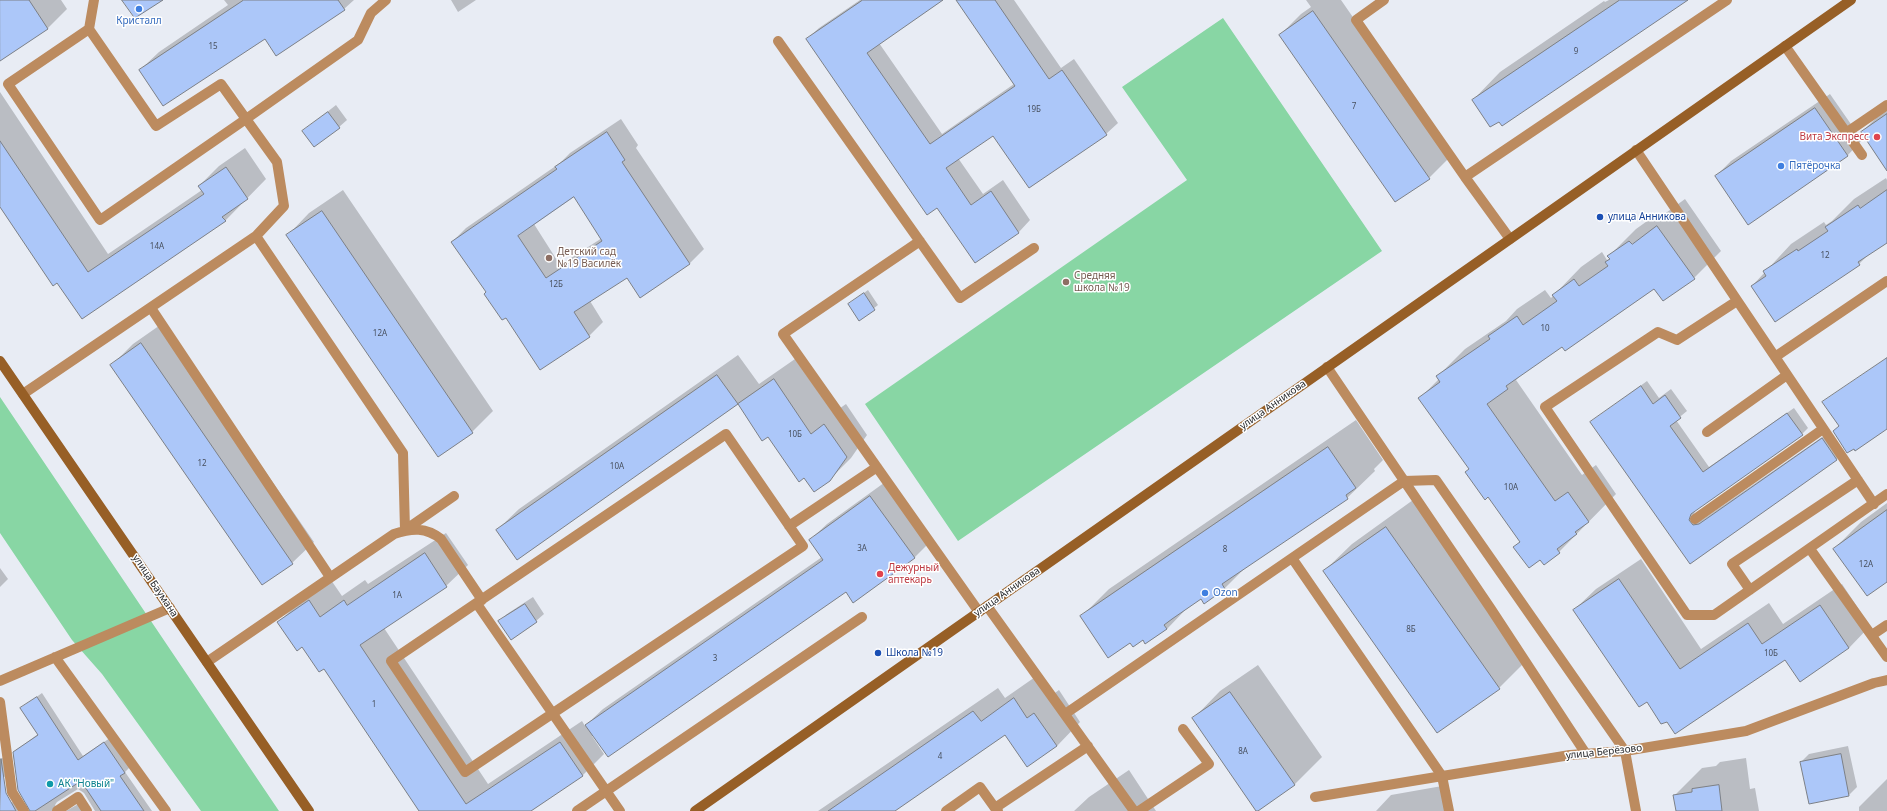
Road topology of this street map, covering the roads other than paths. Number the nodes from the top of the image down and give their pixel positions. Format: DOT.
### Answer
graph roads {
  1 [pos="94,0"];
  2 [pos="386,0"];
  3 [pos="1384,0"];
  4 [pos="1727,0"];
  5 [pos="1850,0"];
  6 [pos="90,29"];
  7 [pos="778,41"];
  8 [pos="1785,46"];
  9 [pos="1887,106"];
  10 [pos="246,119"];
  11 [pos="1846,133"];
  12 [pos="1636,150"];
  13 [pos="1862,155"];
  14 [pos="1465,177"];
  15 [pos="256,236"];
  16 [pos="1510,239"];
  17 [pos="920,241"];
  18 [pos="1034,248"];
  19 [pos="1887,281"];
  20 [pos="1737,301"];
  21 [pos="151,308"];
  22 [pos="1775,357"];
  23 [pos="0,360"];
  24 [pos="1327,367"];
  25 [pos="1787,376"];
  26 [pos="23,394"];
  27 [pos="1823,429"];
  28 [pos="1707,432"];
  29 [pos="877,467"];
  30 [pos="1858,480"];
  31 [pos="1404,481"];
  32 [pos="1887,494"];
  33 [pos="454,496"];
  34 [pos="1874,504"];
  35 [pos="1695,519"];
  36 [pos="789,526"];
  37 [pos="405,530"];
  38 [pos="1810,549"];
  39 [pos="1292,558"];
  40 [pos="330,577"];
  41 [pos="1750,590"];
  42 [pos="480,602"];
  43 [pos="988,606"];
  44 [pos="170,608"];
  45 [pos="979,612"];
  46 [pos="862,617"];
  47 [pos="1887,625"];
  48 [pos="1872,635"];
  49 [pos="55,657"];
  50 [pos="1887,657"];
  51 [pos="207,662"];
  52 [pos="0,680"];
  53 [pos="1887,680"];
  54 [pos="0,702"];
  55 [pos="553,714"];
  56 [pos="1065,714"];
  57 [pos="1,726"];
  58 [pos="1184,729"];
  59 [pos="1088,746"];
  60 [pos="1625,751"];
  61 [pos="1586,754"];
  62 [pos="1442,776"];
  63 [pos="606,791"];
  64 [pos="1315,797"];
  65 [pos="996,810"];
  66 [pos="24,811"];
  67 [pos="57,811"];
  68 [pos="87,811"];
  69 [pos="166,811"];
  70 [pos="310,811"];
  71 [pos="577,811"];
  72 [pos="620,811"];
  73 [pos="695,811"];
  74 [pos="946,811"];
  75 [pos="1134,811"];
  76 [pos="1139,811"];
  77 [pos="1449,811"];
  78 [pos="1636,811"];
  1 -- 6 [label="street"];
  2 -- 10 [label="street"];
  3 -- 14 [label="street"];
  4 -- 14 [label="street"];
  5 -- 8 [label="street, улица Анникова"];
  6 -- 10 [label="street"];
  6 -- 10 [label="street"];
  7 -- 17 [label="street"];
  8 -- 11 [label="street"];
  8 -- 12 [label="street, улица Анникова"];
  9 -- 11 [label="street"];
  10 -- 15 [label="street"];
  11 -- 13 [label="street"];
  12 -- 16 [label="street, улица Анникова"];
  12 -- 20 [label="street"];
  14 -- 16 [label="street"];
  15 -- 21 [label="street"];
  15 -- 37 [label="street"];
  16 -- 24 [label="street, улица Анникова"];
  17 -- 18 [label="street"];
  17 -- 29 [label="street"];
  19 -- 22 [label="street"];
  20 -- 22 [label="street"];
  20 -- 41 [label="street"];
  21 -- 26 [label="street"];
  21 -- 40 [label="street"];
  22 -- 25 [label="street"];
  23 -- 26 [label="street, улица Баумана"];
  24 -- 31 [label="street"];
  24 -- 43 [label="street, улица Анникова"];
  25 -- 27 [label="street"];
  25 -- 28 [label="street"];
  26 -- 44 [label="street, улица Баумана"];
  27 -- 30 [label="street"];
  27 -- 35 [label="street"];
  29 -- 36 [label="street"];
  29 -- 45 [label="street"];
  30 -- 34 [label="street"];
  30 -- 41 [label="street"];
  31 -- 39 [label="street"];
  31 -- 60 [label="street"];
  31 -- 61 [label="street"];
  32 -- 34 [label="street"];
  33 -- 37 [label="street"];
  34 -- 38 [label="street"];
  36 -- 42 [label="street"];
  36 -- 55 [label="street"];
  37 -- 40 [label="street"];
  37 -- 42 [label="street"];
  38 -- 41 [label="street"];
  38 -- 48 [label="street"];
  39 -- 56 [label="street"];
  39 -- 62 [label="street"];
  40 -- 51 [label="street"];
  42 -- 55 [label="street"];
  42 -- 55 [label="street"];
  43 -- 45 [label="street, улица Анникова"];
  43 -- 56 [label="street"];
  44 -- 49 [label="street"];
  44 -- 51 [label="street, улица Баумана"];
  45 -- 73 [label="street, улица Анникова"];
  46 -- 63 [label="street"];
  47 -- 48 [label="street"];
  48 -- 50 [label="street"];
  49 -- 52 [label="street"];
  49 -- 69 [label="street"];
  51 -- 70 [label="street, улица Баумана"];
  53 -- 60 [label="street, улица Берёзово"];
  54 -- 57 [label="street"];
  55 -- 63 [label="street"];
  56 -- 59 [label="street"];
  57 -- 66 [label="street"];
  58 -- 76 [label="street"];
  59 -- 65 [label="street"];
  59 -- 75 [label="street"];
  60 -- 61 [label="street, улица Берёзово"];
  60 -- 78 [label="street"];
  61 -- 62 [label="street, улица Берёзово"];
  62 -- 64 [label="street, улица Берёзово"];
  62 -- 77 [label="street"];
  63 -- 71 [label="street"];
  63 -- 72 [label="street"];
  65 -- 74 [label="street"];
  67 -- 68 [label="street"];
}
